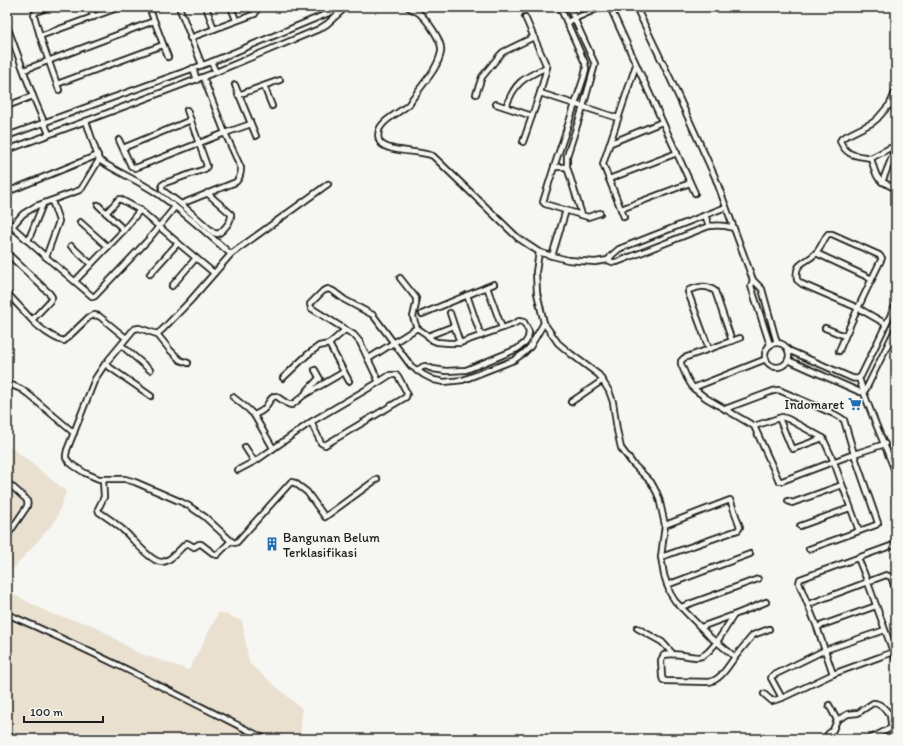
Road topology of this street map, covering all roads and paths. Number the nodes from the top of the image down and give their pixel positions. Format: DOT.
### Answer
graph roads {
  1 [pos="49,7"];
  2 [pos="89,7"];
  3 [pos="120,7"];
  4 [pos="149,7"];
  5 [pos="178,7"];
  6 [pos="206,7"];
  7 [pos="231,7"];
  8 [pos="255,7"];
  9 [pos="346,7"];
  10 [pos="408,7"];
  11 [pos="560,7"];
  12 [pos="569,7"];
  13 [pos="601,7"];
  14 [pos="610,7"];
  15 [pos="636,7"];
  16 [pos="94,17"];
  17 [pos="525,17"];
  18 [pos="574,18"];
  19 [pos="154,20"];
  20 [pos="236,20"];
  21 [pos="567,22"];
  22 [pos="7,26"];
  23 [pos="214,29"];
  24 [pos="40,36"];
  25 [pos="534,37"];
  26 [pos="190,38"];
  27 [pos="163,45"];
  28 [pos="168,57"];
  29 [pos="49,61"];
  30 [pos="211,62"];
  31 [pos="202,65"];
  32 [pos="636,65"];
  33 [pos="547,67"];
  34 [pos="193,68"];
  35 [pos="24,70"];
  36 [pos="216,72"];
  37 [pos="203,77"];
  38 [pos="197,80"];
  39 [pos="280,80"];
  40 [pos="57,84"];
  41 [pos="235,85"];
  42 [pos="264,86"];
  43 [pos="59,90"];
  44 [pos="896,90"];
  45 [pos="540,93"];
  46 [pos="476,94"];
  47 [pos="238,95"];
  48 [pos="33,96"];
  49 [pos="893,102"];
  50 [pos="496,104"];
  51 [pos="575,104"];
  52 [pos="7,106"];
  53 [pos="272,106"];
  54 [pos="506,107"];
  55 [pos="583,107"];
  56 [pos="187,110"];
  57 [pos="896,110"];
  58 [pos="532,116"];
  59 [pos="618,118"];
  60 [pos="191,120"];
  61 [pos="86,121"];
  62 [pos="45,122"];
  63 [pos="662,122"];
  64 [pos="251,124"];
  65 [pos="225,133"];
  66 [pos="49,134"];
  67 [pos="7,136"];
  68 [pos="256,136"];
  69 [pos="119,140"];
  70 [pos="523,142"];
  71 [pos="611,142"];
  72 [pos="199,143"];
  73 [pos="123,148"];
  74 [pos="7,150"];
  75 [pos="677,153"];
  76 [pos="98,157"];
  77 [pos="871,158"];
  78 [pos="554,167"];
  79 [pos="567,167"];
  80 [pos="609,179"];
  81 [pos="882,182"];
  82 [pos="690,183"];
  83 [pos="328,184"];
  84 [pos="896,189"];
  85 [pos="7,192"];
  86 [pos="207,193"];
  87 [pos="695,193"];
  88 [pos="52,201"];
  89 [pos="43,204"];
  90 [pos="181,204"];
  91 [pos="98,205"];
  92 [pos="175,207"];
  93 [pos="726,207"];
  94 [pos="620,209"];
  95 [pos="140,210"];
  96 [pos="566,210"];
  97 [pos="106,213"];
  98 [pos="600,213"];
  99 [pos="582,215"];
  100 [pos="705,215"];
  101 [pos="624,218"];
  102 [pos="7,222"];
  103 [pos="80,222"];
  104 [pos="12,226"];
  105 [pos="709,226"];
  106 [pos="159,227"];
  107 [pos="733,228"];
  108 [pos="124,230"];
  109 [pos="7,232"];
  110 [pos="28,241"];
  111 [pos="178,243"];
  112 [pos="71,246"];
  113 [pos="108,247"];
  114 [pos="539,252"];
  115 [pos="7,253"];
  116 [pos="816,253"];
  117 [pos="231,254"];
  118 [pos="552,256"];
  119 [pos="46,257"];
  120 [pos="196,258"];
  121 [pos="608,260"];
  122 [pos="91,264"];
  123 [pos="214,273"];
  124 [pos="150,274"];
  125 [pos="400,278"];
  126 [pos="872,279"];
  127 [pos="753,280"];
  128 [pos="75,281"];
  129 [pos="494,284"];
  130 [pos="172,286"];
  131 [pos="487,287"];
  132 [pos="7,293"];
  133 [pos="467,295"];
  134 [pos="896,304"];
  135 [pos="858,308"];
  136 [pos="450,313"];
  137 [pos="422,314"];
  138 [pos="32,320"];
  139 [pos="544,323"];
  140 [pos="886,324"];
  141 [pos="454,326"];
  142 [pos="417,328"];
  143 [pos="502,328"];
  144 [pos="825,328"];
  145 [pos="896,328"];
  146 [pos="345,330"];
  147 [pos="157,334"];
  148 [pos="428,336"];
  149 [pos="481,336"];
  150 [pos="845,336"];
  151 [pos="126,338"];
  152 [pos="740,338"];
  153 [pos="732,341"];
  154 [pos="394,342"];
  155 [pos="777,343"];
  156 [pos="329,344"];
  157 [pos="460,344"];
  158 [pos="121,345"];
  159 [pos="770,345"];
  160 [pos="709,349"];
  161 [pos="874,349"];
  162 [pos="788,350"];
  163 [pos="839,350"];
  164 [pos="884,353"];
  165 [pos="368,358"];
  166 [pos="766,360"];
  167 [pos="788,360"];
  168 [pos="188,363"];
  169 [pos="105,364"];
  170 [pos="150,370"];
  171 [pos="315,370"];
  172 [pos="418,371"];
  173 [pos="344,372"];
  174 [pos="283,378"];
  175 [pos="319,378"];
  176 [pos="859,378"];
  177 [pos="603,380"];
  178 [pos="349,381"];
  179 [pos="379,382"];
  180 [pos="7,383"];
  181 [pos="322,385"];
  182 [pos="693,388"];
  183 [pos="863,392"];
  184 [pos="896,393"];
  185 [pos="304,395"];
  186 [pos="152,396"];
  187 [pos="232,397"];
  188 [pos="896,398"];
  189 [pos="571,402"];
  190 [pos="725,409"];
  191 [pos="254,416"];
  192 [pos="779,418"];
  193 [pos="311,422"];
  194 [pos="754,426"];
  195 [pos="74,433"];
  196 [pos="823,438"];
  197 [pos="885,444"];
  198 [pos="245,447"];
  199 [pos="273,448"];
  200 [pos="896,453"];
  201 [pos="854,454"];
  202 [pos="889,455"];
  203 [pos="254,461"];
  204 [pos="834,462"];
  205 [pos="238,470"];
  206 [pos="896,474"];
  207 [pos="377,479"];
  208 [pos="103,480"];
  209 [pos="7,482"];
  210 [pos="842,485"];
  211 [pos="788,501"];
  212 [pos="850,508"];
  213 [pos="665,525"];
  214 [pos="800,526"];
  215 [pos="859,531"];
  216 [pos="7,536"];
  217 [pos="230,541"];
  218 [pos="896,544"];
  219 [pos="809,549"];
  220 [pos="750,554"];
  221 [pos="661,557"];
  222 [pos="858,558"];
  223 [pos="758,579"];
  224 [pos="868,583"];
  225 [pos="667,585"];
  226 [pos="896,590"];
  227 [pos="766,602"];
  228 [pos="809,604"];
  229 [pos="876,606"];
  230 [pos="680,607"];
  231 [pos="7,614"];
  232 [pos="734,615"];
  233 [pos="701,627"];
  234 [pos="817,627"];
  235 [pos="637,628"];
  236 [pos="769,629"];
  237 [pos="885,630"];
  238 [pos="717,642"];
  239 [pos="824,650"];
  240 [pos="894,652"];
  241 [pos="673,654"];
  242 [pos="735,657"];
  243 [pos="896,660"];
  244 [pos="833,674"];
  245 [pos="764,694"];
  246 [pos="782,698"];
  247 [pos="829,705"];
  248 [pos="896,714"];
  249 [pos="890,715"];
  250 [pos="837,720"];
  251 [pos="828,734"];
  252 [pos="265,739"];
  253 [pos="869,739"];
  1 -- 24 [label="street"];
  2 -- 16 [label="street"];
  3 -- 16 [label="street"];
  4 -- 19 [label="street"];
  5 -- 26 [label="street"];
  6 -- 23 [label="street"];
  7 -- 20 [label="street"];
  8 -- 20 [label="street"];
  9 -- 30 [label="street"];
  9 -- 36 [label="street"];
  10 -- 114 [label="street"];
  11 -- 21 [label="street"];
  12 -- 18 [label="street"];
  13 -- 18 [label="street"];
  14 -- 32 [label="street"];
  15 -- 93 [label="street"];
  16 -- 24 [label="street"];
  17 -- 25 [label="street"];
  18 -- 21 [label="street"];
  18 -- 55 [label="street"];
  19 -- 27 [label="street"];
  19 -- 29 [label="street"];
  20 -- 23 [label="street"];
  21 -- 51 [label="street"];
  22 -- 35 [label="street"];
  23 -- 26 [label="street"];
  24 -- 29 [label="street"];
  25 -- 33 [label="street"];
  25 -- 46 [label="street"];
  26 -- 31 [label="street"];
  27 -- 28 [label="street"];
  27 -- 40 [label="street"];
  29 -- 35 [label="street"];
  29 -- 40 [label="street"];
  30 -- 31 [label="street"];
  30 -- 36 [label="street"];
  31 -- 34 [label="street"];
  32 -- 59 [label="street"];
  32 -- 63 [label="street"];
  33 -- 45 [label="street"];
  33 -- 54 [label="street"];
  34 -- 38 [label="street"];
  34 -- 62 [label="street"];
  35 -- 48 [label="street"];
  36 -- 37 [label="street"];
  37 -- 38 [label="street"];
  37 -- 65 [label="street"];
  38 -- 61 [label="street"];
  39 -- 42 [label="street"];
  40 -- 43 [label="street"];
  41 -- 47 [label="street"];
  42 -- 47 [label="street"];
  42 -- 53 [label="street"];
  44 -- 49 [label="street"];
  45 -- 51 [label="street"];
  45 -- 58 [label="street"];
  47 -- 64 [label="street"];
  48 -- 52 [label="street"];
  48 -- 62 [label="street"];
  49 -- 57 [label="street"];
  49 -- 77 [label="street"];
  50 -- 54 [label="street"];
  51 -- 55 [label="street"];
  51 -- 78 [label="street"];
  54 -- 58 [label="street"];
  55 -- 59 [label="street"];
  55 -- 79 [label="street"];
  56 -- 60 [label="street"];
  58 -- 70 [label="street"];
  59 -- 71 [label="street"];
  60 -- 72 [label="street"];
  60 -- 73 [label="street"];
  61 -- 66 [label="street"];
  61 -- 76 [label="street"];
  62 -- 66 [label="street"];
  62 -- 67 [label="street"];
  63 -- 71 [label="street"];
  63 -- 75 [label="street"];
  64 -- 65 [label="street"];
  64 -- 68 [label="street"];
  65 -- 72 [label="street"];
  65 -- 86 [label="street"];
  66 -- 74 [label="street"];
  69 -- 73 [label="street"];
  71 -- 80 [label="street"];
  72 -- 73 [label="street"];
  72 -- 90 [label="street"];
  75 -- 80 [label="street"];
  75 -- 82 [label="street"];
  76 -- 85 [label="street"];
  76 -- 88 [label="street"];
  76 -- 92 [label="street"];
  77 -- 81 [label="street"];
  77 -- 81 [label="street"];
  78 -- 79 [label="street"];
  78 -- 96 [label="street"];
  79 -- 99 [label="street"];
  80 -- 94 [label="street"];
  81 -- 84 [label="street"];
  82 -- 87 [label="street"];
  82 -- 94 [label="street"];
  83 -- 117 [label="street"];
  86 -- 90 [label="street"];
  86 -- 90 [label="street"];
  88 -- 89 [label="street"];
  88 -- 119 [label="street"];
  89 -- 104 [label="street"];
  89 -- 110 [label="street"];
  91 -- 97 [label="street"];
  92 -- 106 [label="street"];
  92 -- 117 [label="street"];
  93 -- 100 [label="street"];
  93 -- 107 [label="street"];
  94 -- 101 [label="street"];
  95 -- 97 [label="street"];
  95 -- 106 [label="street"];
  95 -- 108 [label="street"];
  96 -- 99 [label="street"];
  96 -- 118 [label="street"];
  97 -- 108 [label="street"];
  98 -- 99 [label="street"];
  100 -- 105 [label="street"];
  100 -- 121 [label="street"];
  102 -- 104 [label="street"];
  103 -- 113 [label="street"];
  104 -- 109 [label="street"];
  104 -- 110 [label="street"];
  105 -- 107 [label="street"];
  105 -- 121 [label="street"];
  106 -- 111 [label="street"];
  106 -- 128 [label="street"];
  107 -- 127 [label="street"];
  108 -- 113 [label="street"];
  110 -- 119 [label="street"];
  111 -- 120 [label="street"];
  111 -- 124 [label="street"];
  112 -- 122 [label="street"];
  113 -- 122 [label="street"];
  114 -- 118 [label="street"];
  114 -- 139 [label="street"];
  115 -- 138 [label="street"];
  116 -- 126 [label="street"];
  116 -- 126 [label="street"];
  116 -- 135 [label="street"];
  117 -- 123 [label="street"];
  118 -- 121 [label="street"];
  119 -- 128 [label="street"];
  120 -- 123 [label="street"];
  120 -- 130 [label="street"];
  122 -- 128 [label="street"];
  123 -- 147 [label="street"];
  125 -- 142 [label="street"];
  126 -- 135 [label="street"];
  127 -- 155 [label="street"];
  127 -- 159 [label="street"];
  129 -- 131 [label="street"];
  131 -- 133 [label="street"];
  131 -- 143 [label="street"];
  132 -- 138 [label="street"];
  133 -- 137 [label="street"];
  133 -- 149 [label="street"];
  134 -- 140 [label="street"];
  135 -- 140 [label="street"];
  135 -- 150 [label="street"];
  136 -- 141 [label="street"];
  138 -- 151 [label="street"];
  139 -- 172 [label="street"];
  139 -- 177 [label="street"];
  140 -- 161 [label="street"];
  141 -- 148 [label="street"];
  141 -- 157 [label="street"];
  142 -- 148 [label="street"];
  142 -- 154 [label="street"];
  143 -- 149 [label="street"];
  143 -- 172 [label="street"];
  144 -- 150 [label="street"];
  145 -- 164 [label="street"];
  146 -- 154 [label="street"];
  146 -- 156 [label="street"];
  146 -- 165 [label="street"];
  147 -- 151 [label="street"];
  147 -- 168 [label="street"];
  148 -- 157 [label="street"];
  149 -- 157 [label="street"];
  150 -- 163 [label="street"];
  151 -- 158 [label="street"];
  152 -- 153 [label="street"];
  153 -- 160 [label="street"];
  153 -- 160 [label="street"];
  154 -- 165 [label="street"];
  154 -- 172 [label="street"];
  155 -- 159 [label="street"];
  155 -- 162 [label="street"];
  156 -- 173 [label="street"];
  156 -- 174 [label="street"];
  158 -- 169 [label="street"];
  158 -- 170 [label="street"];
  159 -- 166 [label="street"];
  160 -- 182 [label="street"];
  161 -- 164 [label="street"];
  161 -- 176 [label="street"];
  162 -- 167 [label="street"];
  162 -- 176 [label="street"];
  164 -- 183 [label="street"];
  165 -- 179 [label="street"];
  166 -- 167 [label="street"];
  166 -- 182 [label="street"];
  167 -- 183 [label="street"];
  169 -- 186 [label="street"];
  169 -- 195 [label="street"];
  171 -- 175 [label="street"];
  173 -- 178 [label="street"];
  173 -- 181 [label="street"];
  175 -- 181 [label="street"];
  175 -- 185 [label="street"];
  176 -- 183 [label="street"];
  177 -- 189 [label="street"];
  177 -- 213 [label="street"];
  179 -- 193 [label="street"];
  179 -- 193 [label="street"];
  180 -- 195 [label="street"];
  181 -- 185 [label="street"];
  182 -- 190 [label="street"];
  183 -- 197 [label="street"];
  184 -- 188 [label="street"];
  185 -- 191 [label="street"];
  187 -- 191 [label="street"];
  190 -- 194 [label="street"];
  190 -- 201 [label="street"];
  191 -- 199 [label="street"];
  192 -- 194 [label="street"];
  192 -- 196 [label="street"];
  192 -- 196 [label="street"];
  193 -- 199 [label="street"];
  194 -- 204 [label="street"];
  195 -- 208 [label="street"];
  196 -- 204 [label="street"];
  197 -- 201 [label="street"];
  197 -- 202 [label="street"];
  198 -- 203 [label="street"];
  199 -- 203 [label="street"];
  200 -- 202 [label="street"];
  201 -- 204 [label="street"];
  201 -- 215 [label="street"];
  202 -- 206 [label="street"];
  203 -- 205 [label="street"];
  204 -- 210 [label="street"];
  207 -- 217 [label="street"];
  208 -- 217 [label="street"];
  208 -- 217 [label="street"];
  209 -- 216 [label="street"];
  210 -- 211 [label="street"];
  210 -- 212 [label="street"];
  212 -- 214 [label="street"];
  212 -- 215 [label="street"];
  213 -- 221 [label="street"];
  213 -- 221 [label="street"];
  215 -- 219 [label="street"];
  218 -- 222 [label="street"];
  220 -- 225 [label="street"];
  221 -- 225 [label="street"];
  222 -- 224 [label="street"];
  222 -- 228 [label="street"];
  223 -- 230 [label="street"];
  224 -- 226 [label="street"];
  224 -- 228 [label="street"];
  224 -- 229 [label="street"];
  225 -- 230 [label="street"];
  227 -- 232 [label="street"];
  228 -- 234 [label="street"];
  229 -- 234 [label="street"];
  229 -- 237 [label="street"];
  230 -- 233 [label="street"];
  231 -- 252 [label="street"];
  232 -- 233 [label="street"];
  232 -- 238 [label="street"];
  233 -- 238 [label="street"];
  234 -- 239 [label="street"];
  235 -- 241 [label="street"];
  236 -- 242 [label="street"];
  237 -- 239 [label="street"];
  237 -- 240 [label="street"];
  238 -- 241 [label="street"];
  238 -- 242 [label="street"];
  239 -- 244 [label="street"];
  239 -- 246 [label="street"];
  240 -- 243 [label="street"];
  240 -- 244 [label="street"];
  241 -- 242 [label="street"];
  244 -- 246 [label="street"];
  245 -- 246 [label="street"];
  247 -- 250 [label="street"];
  248 -- 249 [label="street"];
  249 -- 250 [label="street"];
  249 -- 253 [label="street"];
  250 -- 251 [label="street"];
}
